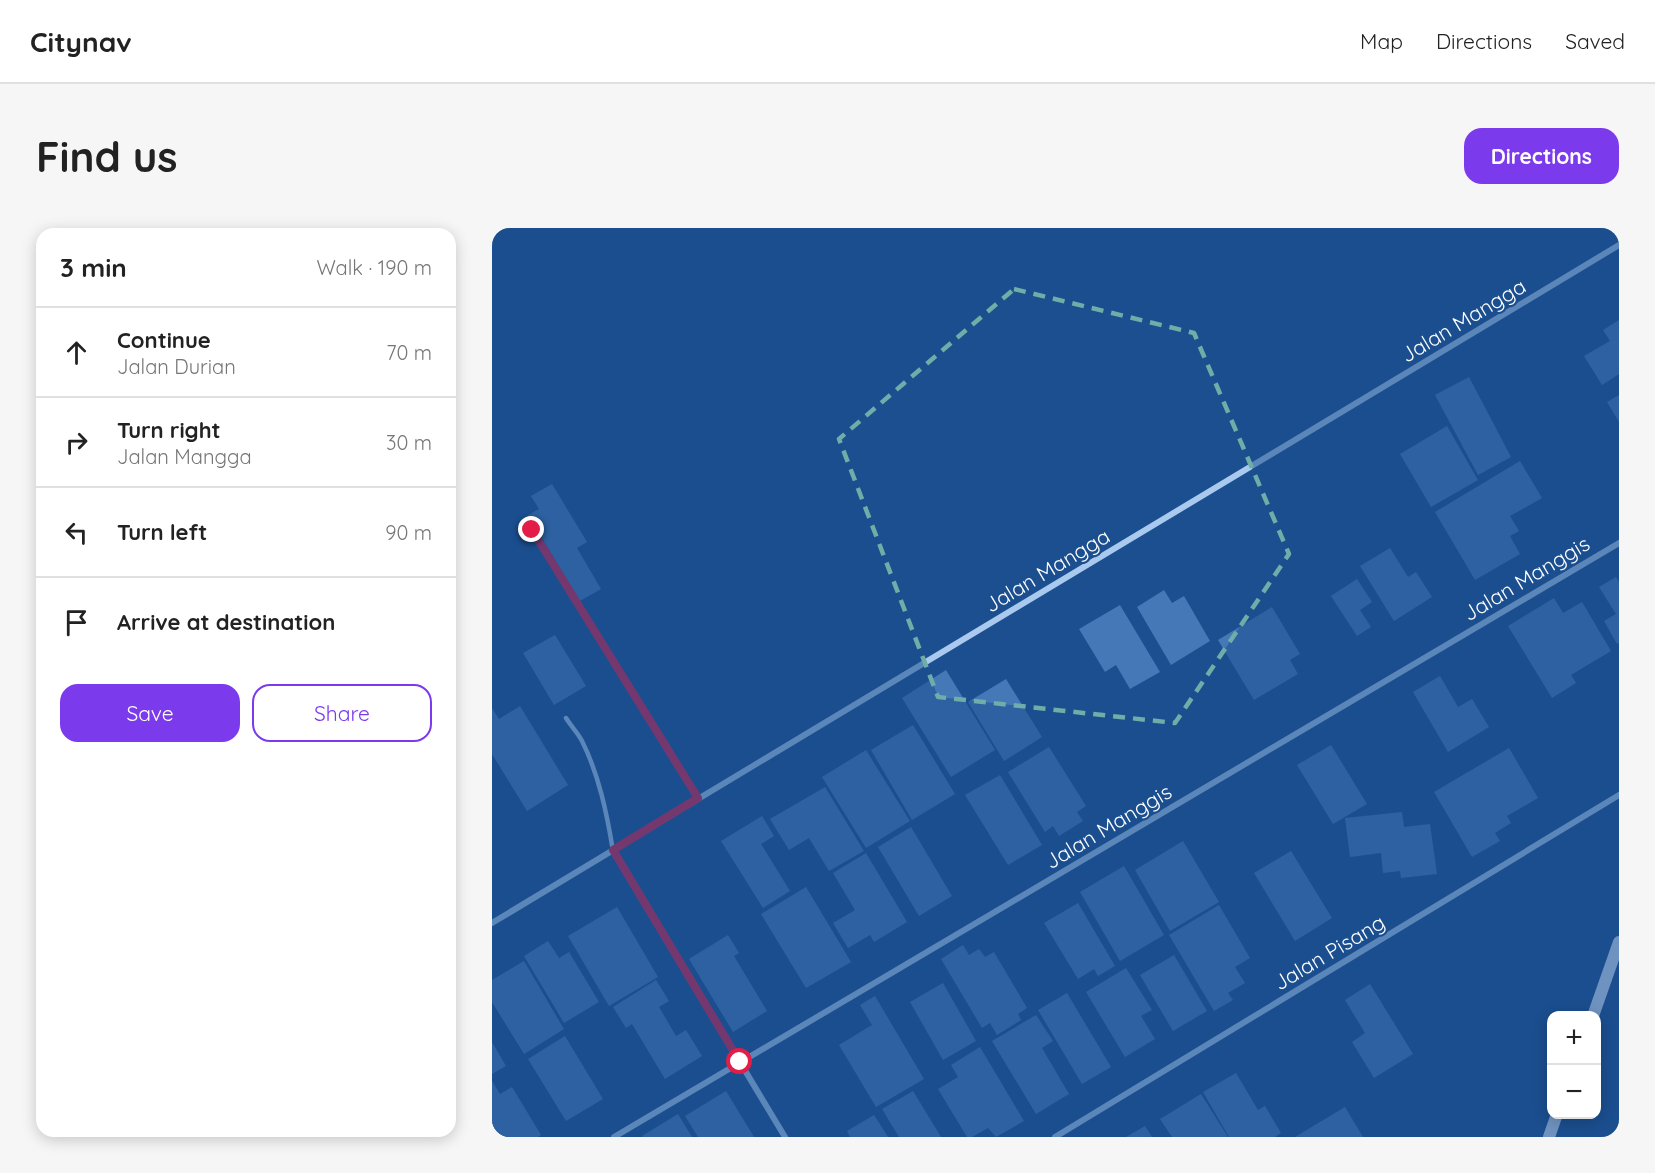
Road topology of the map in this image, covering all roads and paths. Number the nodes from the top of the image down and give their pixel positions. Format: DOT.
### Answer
graph roads {
  1 [pos="1619,246"];
  2 [pos="532,530"];
  3 [pos="1619,543"];
  4 [pos="566,718"];
  5 [pos="1619,795"];
  6 [pos="698,798"];
  7 [pos="613,850"];
  8 [pos="492,923"];
  9 [pos="1619,942"];
  10 [pos="1595,1011"];
  11 [pos="740,1062"];
  12 [pos="1555,1119"];
  13 [pos="614,1137"];
  14 [pos="785,1137"];
  15 [pos="1055,1137"];
  16 [pos="1549,1137"];
  1 -- 6 [label="street, Jalan Mangga"];
  2 -- 6 [label="lane"];
  3 -- 11 [label="street, Jalan Manggis"];
  4 -- 7 [label="lane"];
  5 -- 15 [label="street, Jalan Pisang"];
  6 -- 7 [label="street, Jalan Mangga"];
  7 -- 8 [label="street, Jalan Mangga"];
  7 -- 11 [label="street"];
  9 -- 10 [label="main road"];
  11 -- 13 [label="street, Jalan Manggis"];
  11 -- 14 [label="street"];
  12 -- 16 [label="main road"];
}
